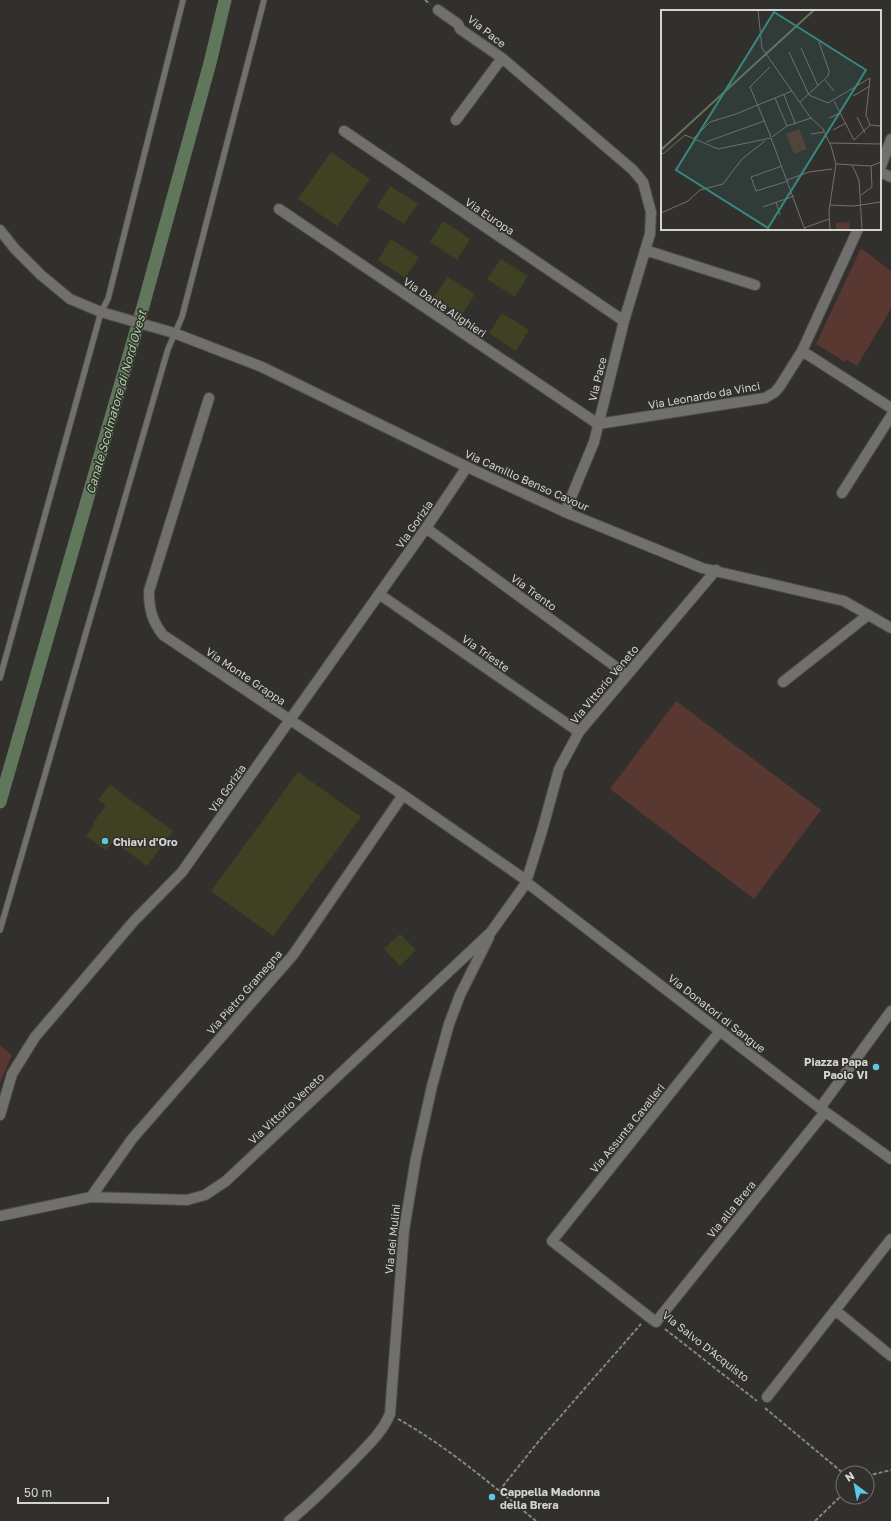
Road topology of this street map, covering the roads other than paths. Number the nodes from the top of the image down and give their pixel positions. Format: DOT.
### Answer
graph roads {
  1 [pos="183,0"];
  2 [pos="264,0"];
  3 [pos="438,10"];
  4 [pos="502,58"];
  5 [pos="456,120"];
  6 [pos="344,131"];
  7 [pos="891,139"];
  8 [pos="881,166"];
  9 [pos="881,172"];
  10 [pos="891,177"];
  11 [pos="279,209"];
  12 [pos="0,230"];
  13 [pos="858,230"];
  14 [pos="645,250"];
  15 [pos="755,285"];
  16 [pos="106,313"];
  17 [pos="624,321"];
  18 [pos="169,331"];
  19 [pos="802,351"];
  20 [pos="209,398"];
  21 [pos="891,408"];
  22 [pos="891,416"];
  23 [pos="598,424"];
  24 [pos="468,467"];
  25 [pos="842,493"];
  26 [pos="565,512"];
  27 [pos="426,528"];
  28 [pos="716,570"];
  29 [pos="379,594"];
  30 [pos="868,615"];
  31 [pos="891,628"];
  32 [pos="626,675"];
  33 [pos="0,678"];
  34 [pos="783,682"];
  35 [pos="290,719"];
  36 [pos="578,732"];
  37 [pos="403,794"];
  38 [pos="526,881"];
  39 [pos="0,930"];
  40 [pos="491,932"];
  41 [pos="891,1011"];
  42 [pos="720,1031"];
  43 [pos="822,1110"];
  44 [pos="0,1114"];
  45 [pos="891,1159"];
  46 [pos="91,1196"];
  47 [pos="0,1216"];
  48 [pos="891,1239"];
  49 [pos="552,1241"];
  50 [pos="835,1310"];
  51 [pos="652,1319"];
  52 [pos="891,1356"];
  53 [pos="767,1397"];
  54 [pos="289,1521"];
  1 -- 16 [label="lane"];
  2 -- 18 [label="lane"];
  3 -- 4 [label="street, Via Pace"];
  4 -- 5 [label="street, Via Pace"];
  4 -- 14 [label="street, Via Pace"];
  6 -- 17 [label="street, Via Europa"];
  7 -- 8 [label="street"];
  9 -- 10 [label="street"];
  11 -- 23 [label="street, Via Dante Alighieri"];
  12 -- 16 [label="street, Via Camillo Benso Cavour"];
  13 -- 19 [label="street, Via Leonardo da Vinci"];
  14 -- 15 [label="street"];
  14 -- 17 [label="street, Via Pace"];
  16 -- 18 [label="street, Via Camillo Benso Cavour"];
  16 -- 33 [label="lane"];
  17 -- 23 [label="street, Via Pace"];
  18 -- 24 [label="street, Via Camillo Benso Cavour"];
  18 -- 39 [label="lane"];
  19 -- 21 [label="street"];
  19 -- 23 [label="street, Via Leonardo da Vinci"];
  20 -- 35 [label="street, Via Monte Grappa"];
  22 -- 25 [label="street"];
  23 -- 26 [label="street, Via Pace"];
  24 -- 26 [label="street, Via Camillo Benso Cavour"];
  24 -- 27 [label="street, Via Gorizia"];
  26 -- 28 [label="street, Via Camillo Benso Cavour"];
  27 -- 29 [label="street, Via Gorizia"];
  27 -- 32 [label="street, Via Trento"];
  28 -- 30 [label="street, Via Camillo Benso Cavour"];
  28 -- 32 [label="street, Via Vittorio Veneto"];
  29 -- 35 [label="street, Via Gorizia"];
  29 -- 36 [label="street, Via Trieste"];
  30 -- 31 [label="street, Via Camillo Benso Cavour"];
  30 -- 34 [label="street"];
  32 -- 36 [label="street, Via Vittorio Veneto"];
  35 -- 37 [label="street, Via Monte Grappa"];
  35 -- 44 [label="street, Via Gorizia"];
  36 -- 38 [label="street, Via Vittorio Veneto"];
  37 -- 38 [label="street, Via Monte Grappa"];
  37 -- 46 [label="street, Via Pietro Gramegna"];
  38 -- 40 [label="street, Via Vittorio Veneto"];
  38 -- 42 [label="street, Via Donatori di Sangue"];
  40 -- 46 [label="street, Via Vittorio Veneto"];
  40 -- 54 [label="street, Via dei Mulini"];
  41 -- 43 [label="street, Via alla Brera"];
  42 -- 43 [label="street, Via Donatori di Sangue"];
  42 -- 49 [label="street, Via Assunta Cavalleri"];
  43 -- 45 [label="street, Via Donatori di Sangue"];
  43 -- 51 [label="street, Via alla Brera"];
  46 -- 47 [label="street, Via Vittorio Veneto"];
  48 -- 50 [label="street"];
  49 -- 51 [label="street, Via Salvo D'Acquisto"];
  50 -- 52 [label="street"];
  50 -- 53 [label="street"];
}
